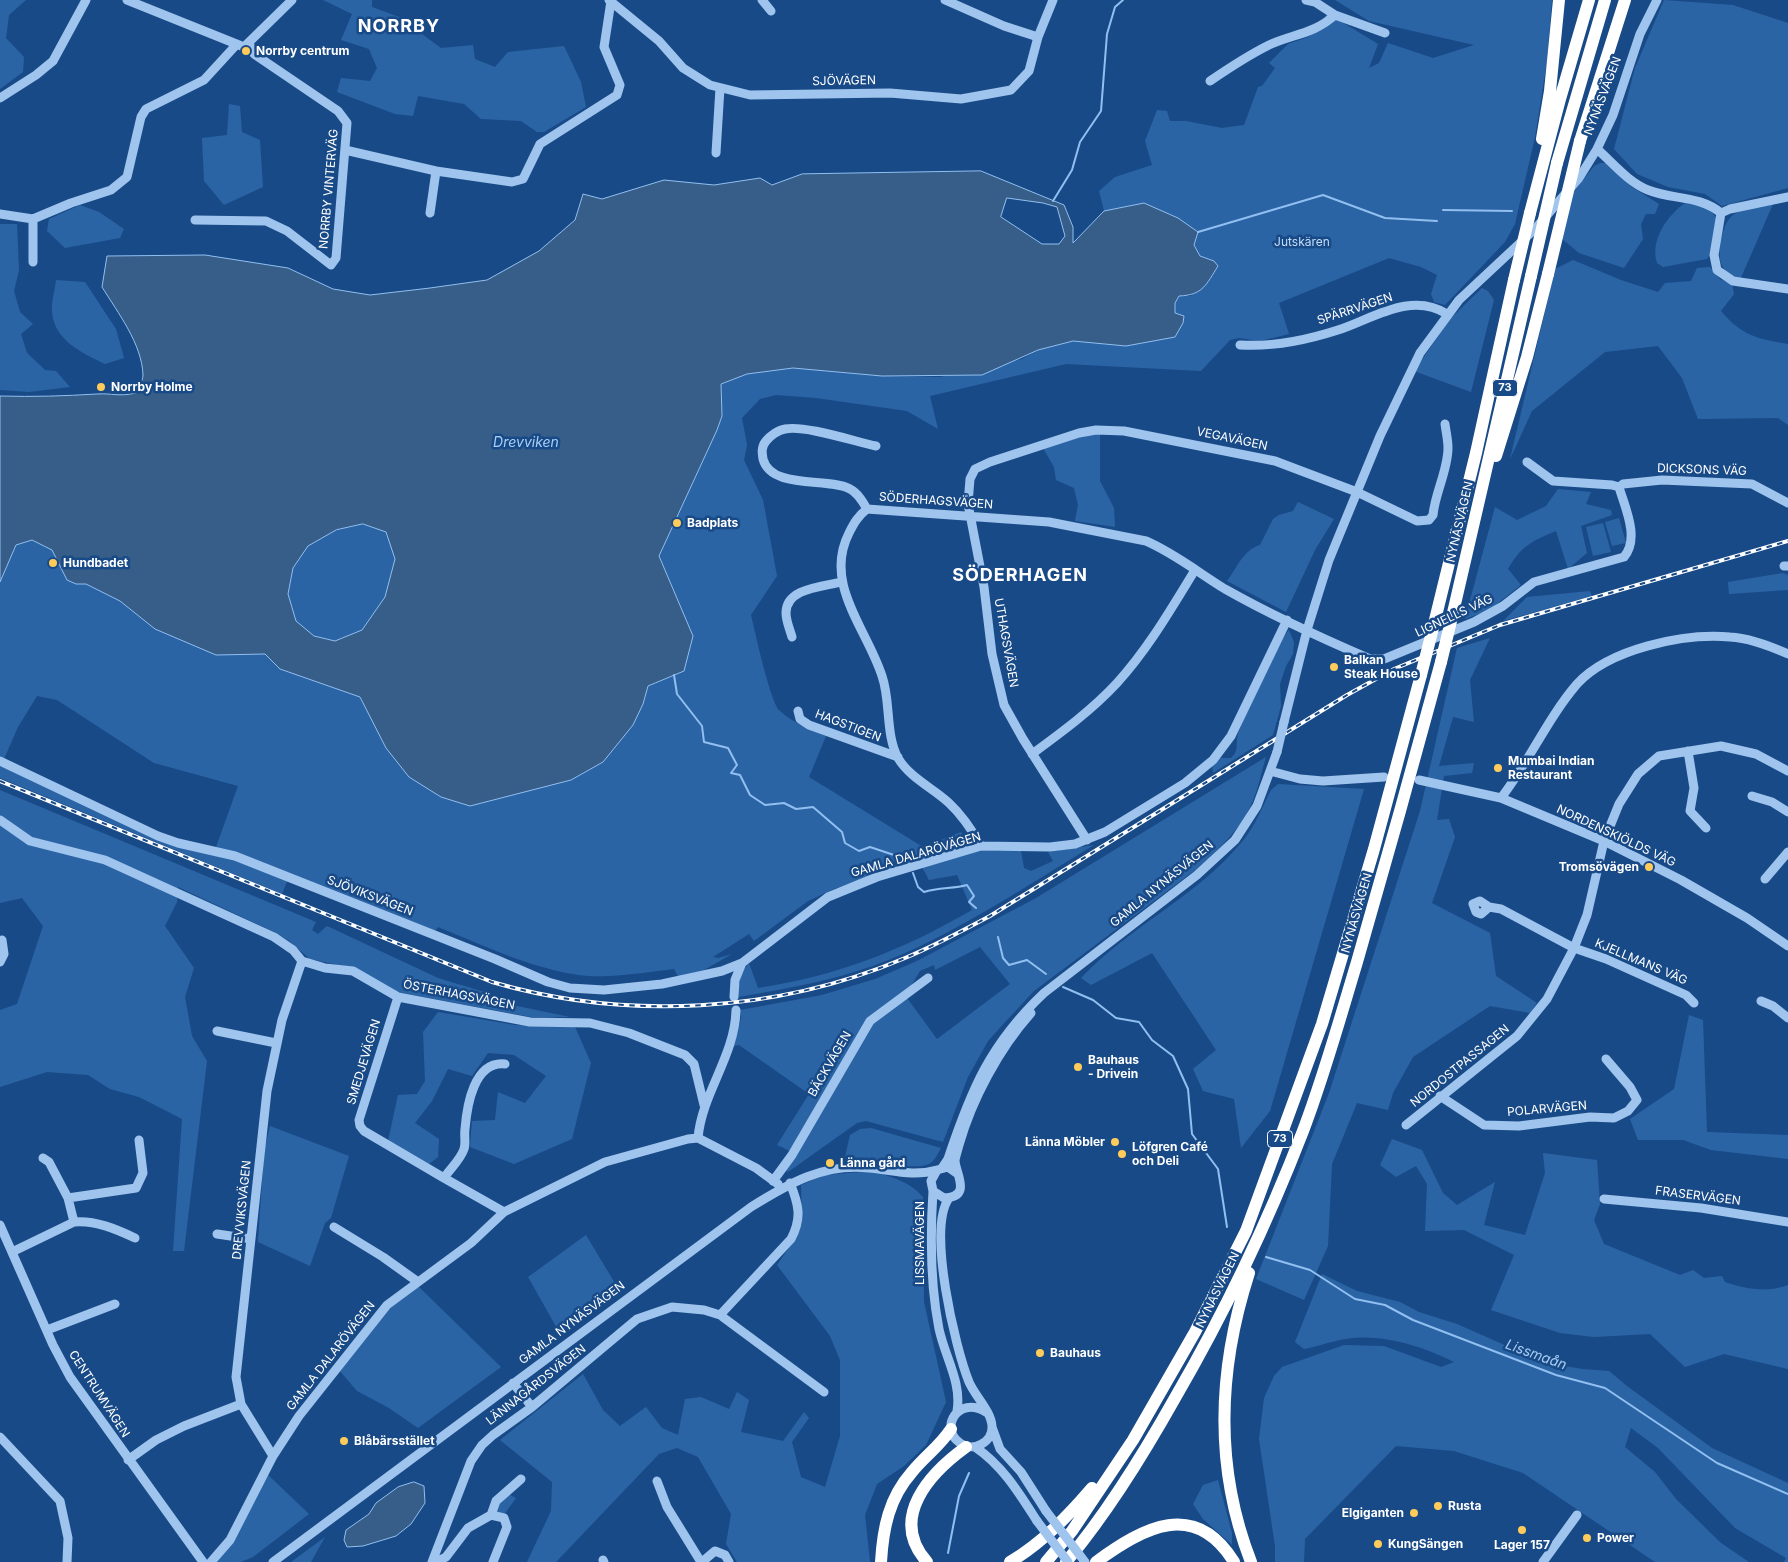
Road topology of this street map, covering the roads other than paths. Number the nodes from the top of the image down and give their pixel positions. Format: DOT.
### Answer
graph roads {
  1 [pos="86,0"];
  2 [pos="127,0"];
  3 [pos="292,0"];
  4 [pos="610,0"];
  5 [pos="762,0"];
  6 [pos="945,0"];
  7 [pos="1054,0"];
  8 [pos="1306,0"];
  9 [pos="1559,0"];
  10 [pos="1589,0"];
  11 [pos="1605,0"];
  12 [pos="1657,0"];
  13 [pos="1623,6"];
  14 [pos="771,11"];
  15 [pos="1335,15"];
  16 [pos="1384,33"];
  17 [pos="1038,38"];
  18 [pos="249,43"];
  19 [pos="237,44"];
  20 [pos="1210,81"];
  21 [pos="720,88"];
  22 [pos="0,98"];
  23 [pos="345,150"];
  24 [pos="1597,150"];
  25 [pos="716,153"];
  26 [pos="436,171"];
  27 [pos="1539,172"];
  28 [pos="1788,197"];
  29 [pos="430,213"];
  30 [pos="1721,213"];
  31 [pos="0,214"];
  32 [pos="33,219"];
  33 [pos="195,220"];
  34 [pos="33,262"];
  35 [pos="1788,290"];
  36 [pos="1447,314"];
  37 [pos="1240,345"];
  38 [pos="1445,424"];
  39 [pos="876,446"];
  40 [pos="1528,462"];
  41 [pos="1619,487"];
  42 [pos="1358,492"];
  43 [pos="1479,500"];
  44 [pos="1788,503"];
  45 [pos="867,509"];
  46 [pos="971,517"];
  47 [pos="1195,570"];
  48 [pos="841,582"];
  49 [pos="1287,620"];
  50 [pos="1307,630"];
  51 [pos="792,637"];
  52 [pos="1788,654"];
  53 [pos="798,710"];
  54 [pos="1688,751"];
  55 [pos="1032,754"];
  56 [pos="898,757"];
  57 [pos="0,761"];
  58 [pos="1270,771"];
  59 [pos="1788,771"];
  60 [pos="1384,777"];
  61 [pos="1419,780"];
  62 [pos="1752,796"];
  63 [pos="1500,798"];
  64 [pos="1788,812"];
  65 [pos="0,820"];
  66 [pos="1706,828"];
  67 [pos="1088,840"];
  68 [pos="1604,841"];
  69 [pos="981,846"];
  70 [pos="1788,852"];
  71 [pos="1765,880"];
  72 [pos="1489,907"];
  73 [pos="2,940"];
  74 [pos="1788,946"];
  75 [pos="1574,948"];
  76 [pos="302,961"];
  77 [pos="0,962"];
  78 [pos="742,962"];
  79 [pos="1066,976"];
  80 [pos="928,978"];
  81 [pos="398,997"];
  82 [pos="734,997"];
  83 [pos="1761,1001"];
  84 [pos="1694,1003"];
  85 [pos="736,1010"];
  86 [pos="1788,1018"];
  87 [pos="217,1032"];
  88 [pos="276,1044"];
  89 [pos="1606,1060"];
  90 [pos="505,1064"];
  91 [pos="1440,1096"];
  92 [pos="704,1105"];
  93 [pos="1406,1125"];
  94 [pos="698,1138"];
  95 [pos="139,1140"];
  96 [pos="43,1158"];
  97 [pos="939,1169"];
  98 [pos="911,1174"];
  99 [pos="958,1174"];
  100 [pos="444,1178"];
  101 [pos="773,1180"];
  102 [pos="786,1185"];
  103 [pos="932,1188"];
  104 [pos="68,1198"];
  105 [pos="949,1198"];
  106 [pos="1604,1199"];
  107 [pos="504,1212"];
  108 [pos="74,1222"];
  109 [pos="1788,1222"];
  110 [pos="0,1225"];
  111 [pos="334,1227"];
  112 [pos="1263,1230"];
  113 [pos="217,1234"];
  114 [pos="135,1238"];
  115 [pos="251,1239"];
  116 [pos="12,1252"];
  117 [pos="418,1282"];
  118 [pos="115,1304"];
  119 [pos="720,1315"];
  120 [pos="47,1330"];
  121 [pos="514,1383"];
  122 [pos="824,1392"];
  123 [pos="241,1404"];
  124 [pos="532,1407"];
  125 [pos="957,1412"];
  126 [pos="986,1412"];
  127 [pos="992,1427"];
  128 [pos="951,1429"];
  129 [pos="0,1437"];
  130 [pos="1132,1440"];
  131 [pos="971,1447"];
  132 [pos="273,1456"];
  133 [pos="128,1460"];
  134 [pos="522,1479"];
  135 [pos="657,1481"];
  136 [pos="491,1515"];
  137 [pos="1577,1515"];
  138 [pos="433,1560"];
  139 [pos="67,1562"];
  140 [pos="203,1562"];
  141 [pos="211,1562"];
  142 [pos="273,1562"];
  143 [pos="493,1562"];
  144 [pos="702,1562"];
  145 [pos="729,1562"];
  146 [pos="881,1562"];
  147 [pos="927,1562"];
  148 [pos="1010,1562"];
  149 [pos="1046,1562"];
  150 [pos="1067,1562"];
  151 [pos="1085,1562"];
  152 [pos="1096,1562"];
  153 [pos="1234,1562"];
  154 [pos="1251,1562"];
  155 [pos="1543,1562"];
  1 -- 22 [label="street"];
  2 -- 19 [label="street"];
  3 -- 18 [label="street"];
  4 -- 21 [label="street, SJÖVÄGEN"];
  4 -- 26 [label="street"];
  5 -- 14 [label="street"];
  6 -- 17 [label="street"];
  7 -- 17 [label="street, SJÖVÄGEN"];
  8 -- 15 [label="street"];
  9 -- 27 [label="highway"];
  10 -- 27 [label="highway, NYNÄSVÄGEN / 73"];
  11 -- 43 [label="highway, NYNÄSVÄGEN / 73, bridge"];
  12 -- 24 [label="street, NYNÄSVÄGEN"];
  13 -- 43 [label="highway, bridge"];
  15 -- 16 [label="street"];
  15 -- 20 [label="street"];
  17 -- 21 [label="street, SJÖVÄGEN"];
  18 -- 19 [label="street"];
  18 -- 23 [label="street, NORRBY VINTERVÄG"];
  19 -- 32 [label="street"];
  21 -- 25 [label="street"];
  23 -- 26 [label="street"];
  23 -- 33 [label="street, NORRBY VINTERVÄG"];
  24 -- 30 [label="street"];
  24 -- 36 [label="street, NYNÄSVÄGEN"];
  26 -- 29 [label="street"];
  27 -- 130 [label="highway, NYNÄSVÄGEN / 73, bridge"];
  28 -- 30 [label="street"];
  30 -- 35 [label="street"];
  31 -- 32 [label="street"];
  32 -- 34 [label="street"];
  36 -- 37 [label="street, SPÄRRVÄGEN"];
  36 -- 42 [label="street, NYNÄSVÄGEN"];
  38 -- 42 [label="street, VEGAVÄGEN"];
  39 -- 45 [label="street"];
  40 -- 41 [label="street, DICKSONS VÄG"];
  41 -- 44 [label="street, DICKSONS VÄG"];
  41 -- 50 [label="street, LIGNELLS VÄG"];
  42 -- 46 [label="street, VEGAVÄGEN"];
  42 -- 50 [label="street, NYNÄSVÄGEN"];
  43 -- 112 [label="highway, NYNÄSVÄGEN / 73, bridge"];
  45 -- 46 [label="street, SÖDERHAGSVÄGEN"];
  45 -- 48 [label="street, SÖDERHAGSVÄGEN"];
  46 -- 47 [label="street, SÖDERHAGSVÄGEN"];
  46 -- 55 [label="street, UTHAGSVÄGEN"];
  47 -- 49 [label="street, SÖDERHAGSVÄGEN"];
  47 -- 55 [label="street"];
  48 -- 51 [label="street"];
  48 -- 56 [label="street, SÖDERHAGSVÄGEN"];
  49 -- 50 [label="street, SÖDERHAGSVÄGEN"];
  49 -- 67 [label="street, GAMLA DALARÖVÄGEN"];
  50 -- 58 [label="street, NYNÄSVÄGEN, bridge"];
  52 -- 63 [label="street"];
  53 -- 56 [label="street, HAGSTIGEN"];
  54 -- 59 [label="street"];
  54 -- 66 [label="street"];
  54 -- 68 [label="street"];
  55 -- 67 [label="street, UTHAGSVÄGEN"];
  56 -- 69 [label="street, SÖDERHAGSVÄGEN"];
  57 -- 78 [label="street, SJÖVIKSVÄGEN"];
  58 -- 60 [label="street"];
  58 -- 79 [label="street, GAMLA NYNÄSVÄGEN"];
  61 -- 63 [label="street, NORDENSKIÖLDS VÄG"];
  62 -- 64 [label="street"];
  63 -- 68 [label="street, NORDENSKIÖLDS VÄG"];
  65 -- 76 [label="street, ÖSTERHAGSVÄGEN"];
  67 -- 69 [label="street, GAMLA DALARÖVÄGEN"];
  68 -- 74 [label="street, NORDENSKIÖLDS VÄG"];
  68 -- 75 [label="street, NORDOSTPASSAGEN"];
  69 -- 78 [label="street, GAMLA DALARÖVÄGEN"];
  70 -- 71 [label="street"];
  72 -- 75 [label="street"];
  73 -- 77 [label="street"];
  75 -- 84 [label="street, KJELLMANS VÄG"];
  75 -- 91 [label="street, NORDOSTPASSAGEN"];
  76 -- 81 [label="street, ÖSTERHAGSVÄGEN"];
  76 -- 88 [label="street, DREVVIKSVÄGEN"];
  78 -- 82 [label="street"];
  79 -- 97 [label="street, GAMLA NYNÄSVÄGEN"];
  79 -- 99 [label="street, GAMLA NYNÄSVÄGEN"];
  80 -- 101 [label="street, BÄCKVÄGEN"];
  81 -- 92 [label="street, ÖSTERHAGSVÄGEN"];
  81 -- 100 [label="street, SMEDJEVÄGEN"];
  83 -- 86 [label="street"];
  85 -- 92 [label="street"];
  87 -- 88 [label="street"];
  88 -- 115 [label="street, DREVVIKSVÄGEN"];
  89 -- 91 [label="street, POLARVÄGEN"];
  90 -- 100 [label="street"];
  91 -- 93 [label="street, NORDOSTPASSAGEN"];
  92 -- 94 [label="street"];
  94 -- 101 [label="street"];
  94 -- 107 [label="street, GAMLA DALARÖVÄGEN"];
  95 -- 104 [label="street"];
  96 -- 104 [label="street"];
  97 -- 98 [label="street, GAMLA NYNÄSVÄGEN"];
  97 -- 99 [label="street"];
  97 -- 103 [label="street"];
  98 -- 102 [label="street, GAMLA NYNÄSVÄGEN"];
  98 -- 103 [label="street, GAMLA NYNÄSVÄGEN"];
  99 -- 105 [label="street"];
  100 -- 107 [label="street, SMEDJEVÄGEN"];
  101 -- 102 [label="street"];
  102 -- 119 [label="street"];
  102 -- 121 [label="street, GAMLA NYNÄSVÄGEN"];
  103 -- 105 [label="street"];
  103 -- 125 [label="street, LISSMAVÄGEN"];
  104 -- 108 [label="street"];
  105 -- 126 [label="street, LISSMAVÄGEN"];
  106 -- 109 [label="street, FRASERVÄGEN"];
  107 -- 117 [label="street, GAMLA DALARÖVÄGEN"];
  108 -- 114 [label="street"];
  108 -- 116 [label="street"];
  110 -- 116 [label="street, CENTRUMVÄGEN"];
  111 -- 117 [label="street"];
  112 -- 150 [label="highway, NYNÄSVÄGEN / 73"];
  112 -- 154 [label="highway"];
  113 -- 115 [label="street"];
  115 -- 123 [label="street, DREVVIKSVÄGEN"];
  116 -- 120 [label="street, CENTRUMVÄGEN"];
  117 -- 132 [label="street, GAMLA DALARÖVÄGEN"];
  118 -- 120 [label="street"];
  119 -- 122 [label="street, LÄNNAGÅRDSVÄGEN"];
  119 -- 124 [label="street, LÄNNAGÅRDSVÄGEN"];
  120 -- 133 [label="street, CENTRUMVÄGEN"];
  121 -- 124 [label="street"];
  121 -- 142 [label="street, GAMLA NYNÄSVÄGEN"];
  123 -- 132 [label="street, DREVVIKSVÄGEN"];
  123 -- 133 [label="street"];
  124 -- 138 [label="street, LÄNNAGÅRDSVÄGEN"];
  125 -- 126 [label="street"];
  125 -- 128 [label="street"];
  126 -- 127 [label="street"];
  127 -- 131 [label="street"];
  127 -- 151 [label="street, bridge"];
  128 -- 131 [label="street"];
  128 -- 146 [label="highway"];
  129 -- 139 [label="street"];
  130 -- 148 [label="highway"];
  130 -- 149 [label="highway, NYNÄSVÄGEN / 73"];
  131 -- 147 [label="highway"];
  131 -- 150 [label="street, bridge"];
  132 -- 141 [label="street, GAMLA DALARÖVÄGEN"];
  133 -- 140 [label="street, CENTRUMVÄGEN"];
  134 -- 136 [label="street"];
  135 -- 144 [label="street"];
  136 -- 138 [label="street"];
  136 -- 143 [label="street"];
  137 -- 155 [label="street"];
  144 -- 145 [label="street"];
  152 -- 153 [label="highway"];
}
